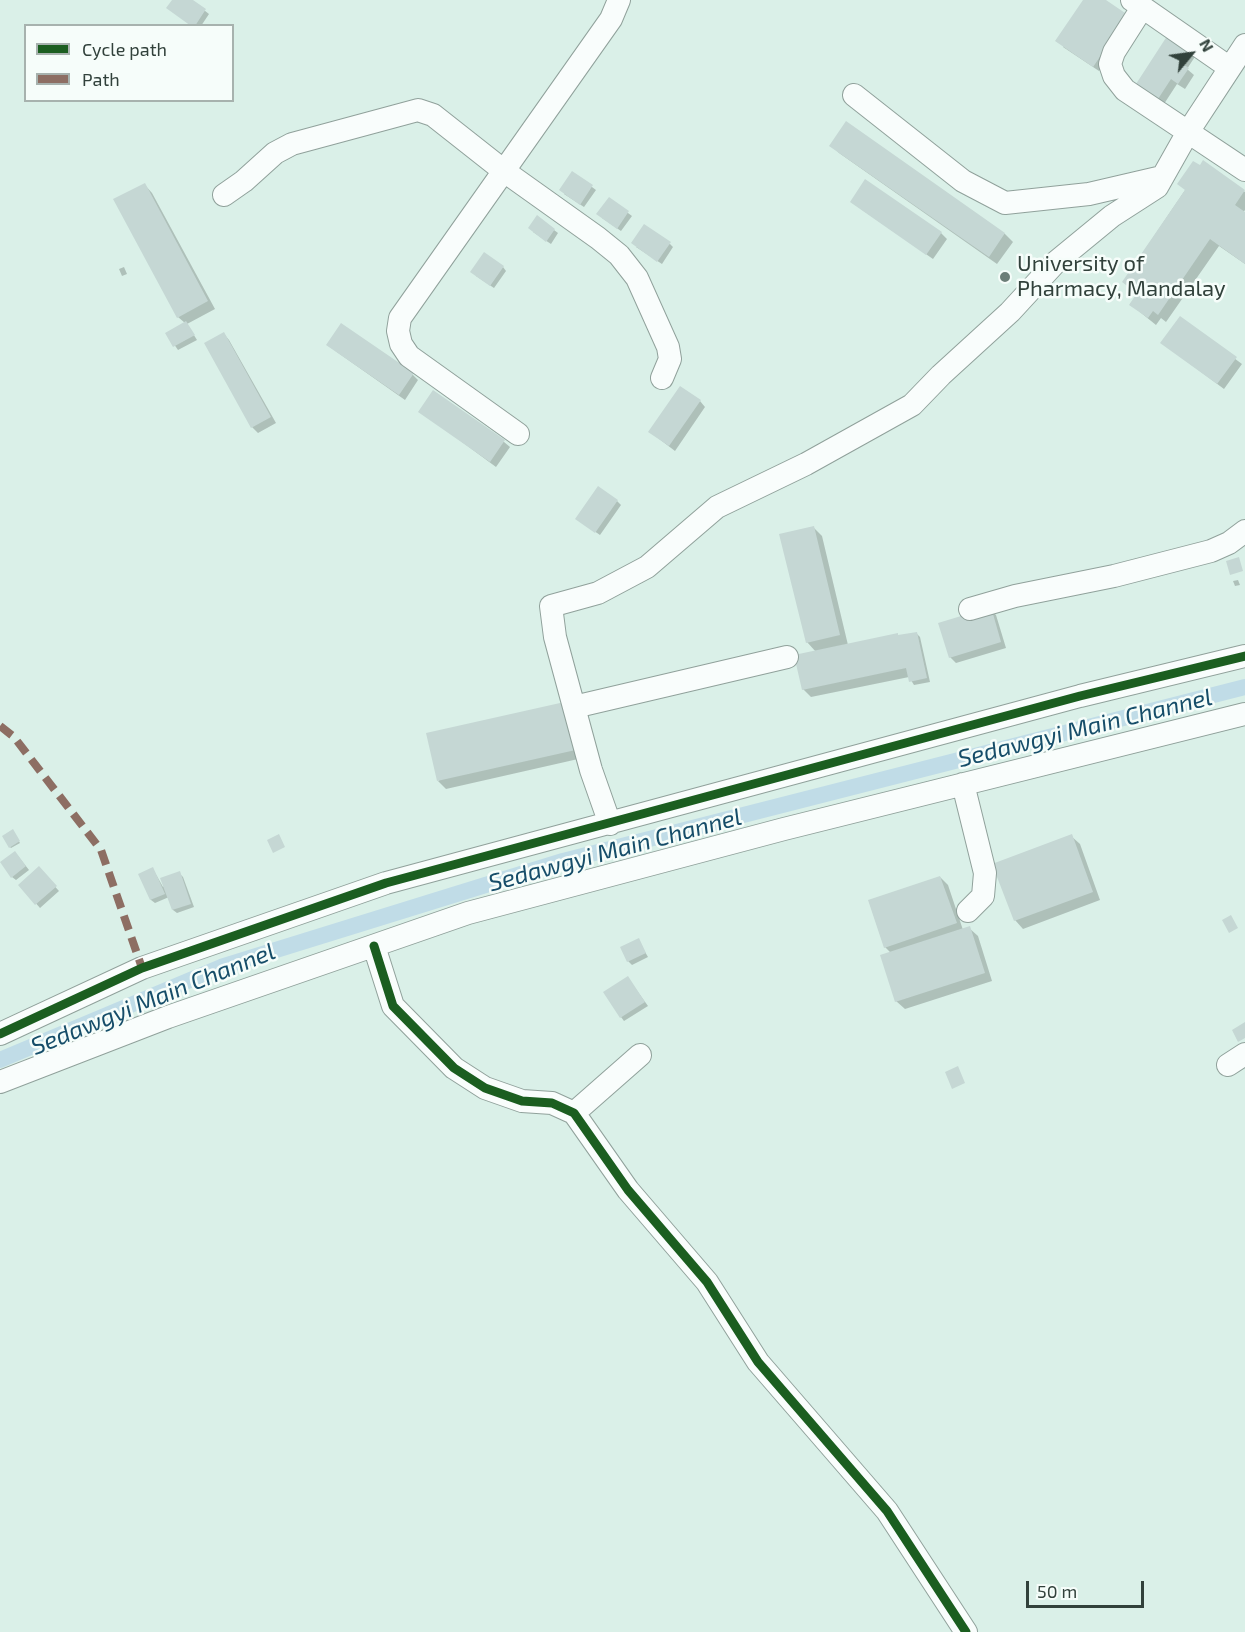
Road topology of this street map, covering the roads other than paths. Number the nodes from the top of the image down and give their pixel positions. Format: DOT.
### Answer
graph roads {
  1 [pos="619,0"];
  2 [pos="1137,4"];
  3 [pos="1245,45"];
  4 [pos="1230,68"];
  5 [pos="854,95"];
  6 [pos="1188,132"];
  7 [pos="1245,170"];
  8 [pos="504,171"];
  9 [pos="1163,176"];
  10 [pos="224,195"];
  11 [pos="662,378"];
  12 [pos="518,434"];
  13 [pos="1245,531"];
  14 [pos="970,609"];
  15 [pos="1245,656"];
  16 [pos="787,657"];
  17 [pos="574,707"];
  18 [pos="1245,714"];
  19 [pos="963,784"];
  20 [pos="610,824"];
  21 [pos="968,911"];
  22 [pos="374,946"];
  23 [pos="0,1034"];
  24 [pos="640,1055"];
  25 [pos="0,1082"];
  26 [pos="574,1113"];
  27 [pos="966,1632"];
  1 -- 8 [label="street"];
  2 -- 4 [label="street"];
  2 -- 6 [label="street"];
  3 -- 4 [label="street"];
  4 -- 6 [label="street"];
  5 -- 9 [label="street"];
  6 -- 7 [label="street"];
  6 -- 9 [label="street"];
  8 -- 10 [label="street"];
  8 -- 11 [label="street"];
  8 -- 12 [label="street"];
  9 -- 17 [label="street"];
  13 -- 14 [label="street"];
  15 -- 20 [label="street"];
  16 -- 17 [label="street"];
  17 -- 20 [label="street"];
  18 -- 19 [label="street"];
  19 -- 21 [label="street"];
  19 -- 22 [label="street"];
  20 -- 23 [label="street"];
  22 -- 25 [label="street"];
  22 -- 26 [label="street"];
  24 -- 26 [label="street"];
  26 -- 27 [label="street"];
}
